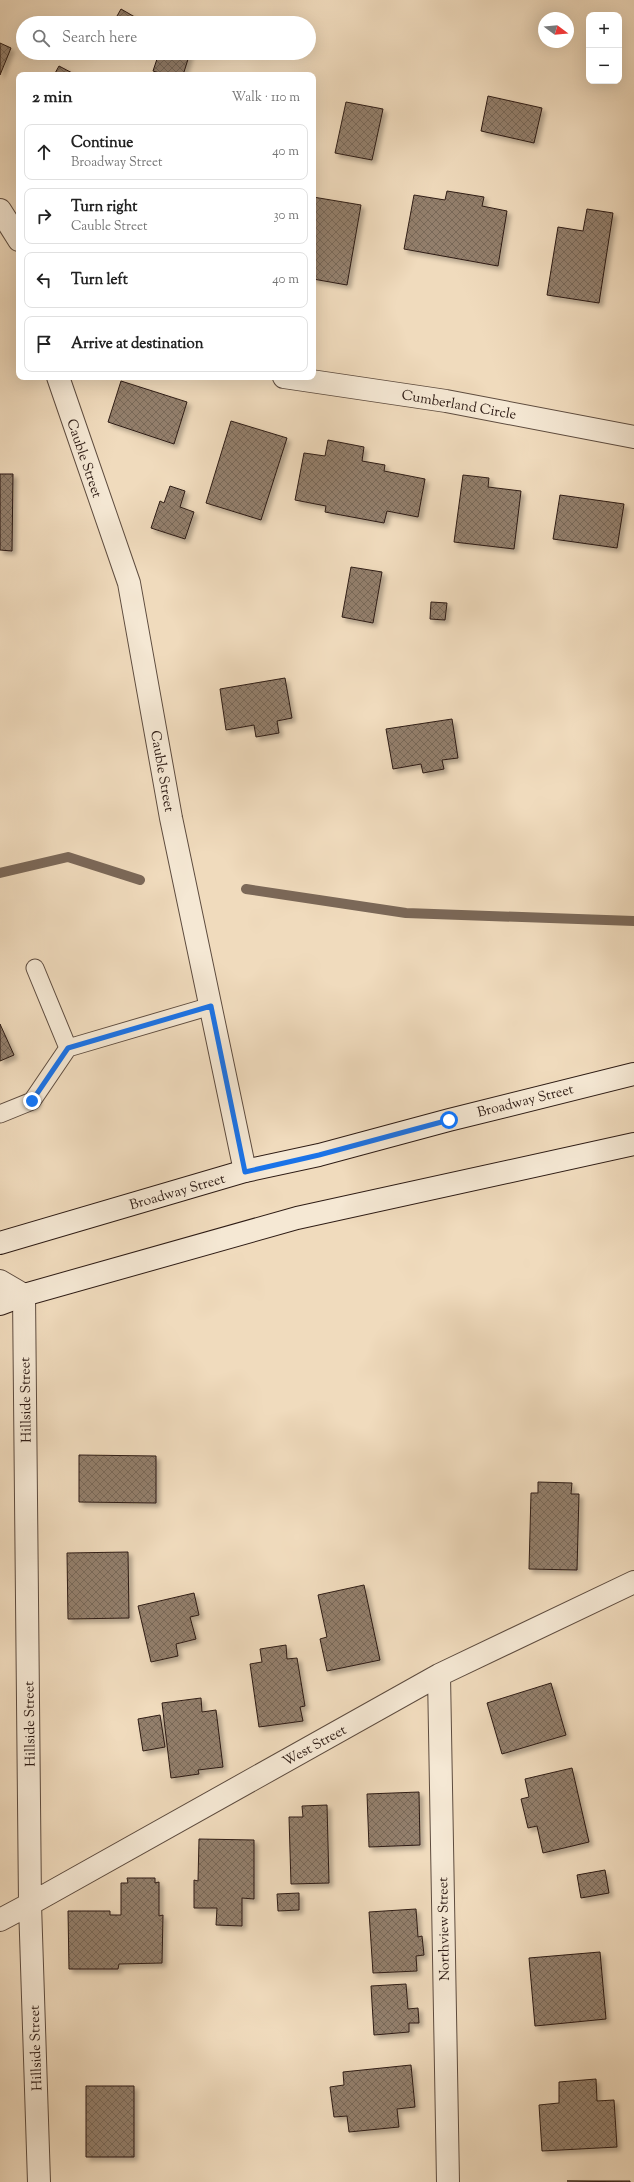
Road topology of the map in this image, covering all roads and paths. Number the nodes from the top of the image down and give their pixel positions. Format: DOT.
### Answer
graph roads {
  1 [pos="0,210"];
  2 [pos="16,235"];
  3 [pos="59,380"];
  4 [pos="304,380"];
  5 [pos="634,437"];
  6 [pos="35,968"];
  7 [pos="211,1006"];
  8 [pos="68,1048"];
  9 [pos="634,1074"];
  10 [pos="0,1114"];
  11 [pos="634,1144"];
  12 [pos="245,1172"];
  13 [pos="0,1243"];
  14 [pos="0,1281"];
  15 [pos="24,1295"];
  16 [pos="0,1304"];
  17 [pos="634,1582"];
  18 [pos="439,1675"];
  19 [pos="30,1904"];
  20 [pos="0,1920"];
  21 [pos="39,2182"];
  22 [pos="448,2182"];
  1 -- 2 [label="street"];
  3 -- 7 [label="street, Cauble Street"];
  4 -- 5 [label="street, Cumberland Circle"];
  6 -- 8 [label="lane"];
  7 -- 8 [label="lane"];
  7 -- 12 [label="street, Cauble Street"];
  8 -- 10 [label="lane"];
  9 -- 12 [label="street, Broadway Street"];
  11 -- 15 [label="street"];
  12 -- 13 [label="street, Broadway Street"];
  14 -- 15 [label="street"];
  15 -- 16 [label="street"];
  15 -- 19 [label="street, Hillside Street"];
  17 -- 18 [label="street, West Street"];
  18 -- 19 [label="street, West Street"];
  18 -- 22 [label="street, Northview Street"];
  19 -- 20 [label="street, West Street"];
  19 -- 21 [label="street, Hillside Street"];
}
